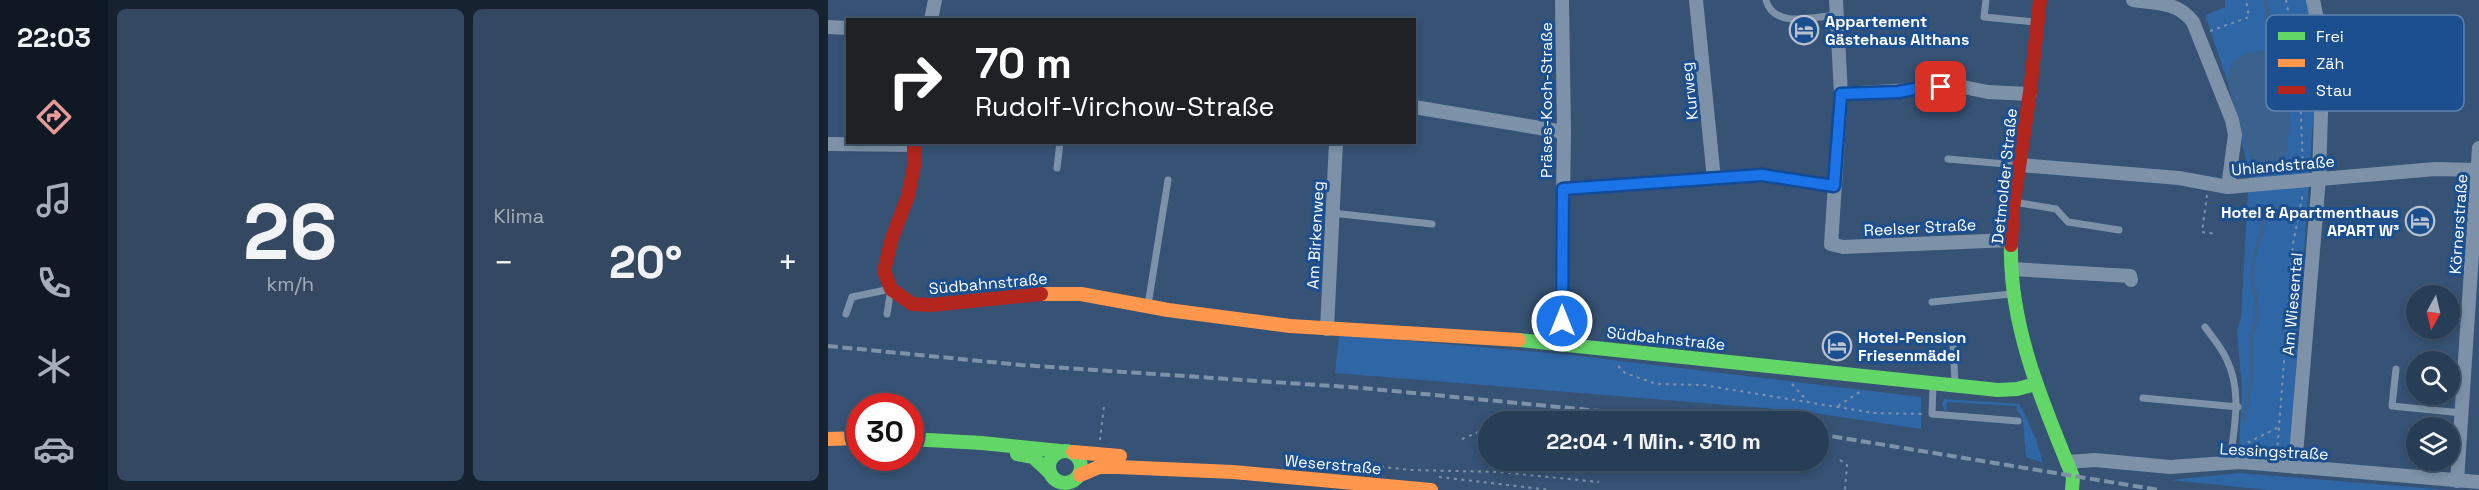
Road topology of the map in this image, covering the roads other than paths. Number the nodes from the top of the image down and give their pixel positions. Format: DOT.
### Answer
graph roads {
  1 [pos="935,0"];
  2 [pos="1562,0"];
  3 [pos="1696,0"];
  4 [pos="1766,0"];
  5 [pos="1836,0"];
  6 [pos="1986,0"];
  7 [pos="2040,0"];
  8 [pos="2133,0"];
  9 [pos="2313,0"];
  10 [pos="1836,15"];
  11 [pos="2316,15"];
  12 [pos="931,18"];
  13 [pos="2038,22"];
  14 [pos="828,27"];
  15 [pos="846,28"];
  16 [pos="1841,94"];
  17 [pos="2030,94"];
  18 [pos="1416,107"];
  19 [pos="2321,111"];
  20 [pos="1564,132"];
  21 [pos="828,144"];
  22 [pos="914,144"];
  23 [pos="1060,144"];
  24 [pos="1336,144"];
  25 [pos="2479,148"];
  26 [pos="1948,159"];
  27 [pos="2020,165"];
  28 [pos="1056,168"];
  29 [pos="2478,170"];
  30 [pos="2319,178"];
  31 [pos="1714,179"];
  32 [pos="1168,180"];
  33 [pos="1834,186"];
  34 [pos="2228,187"];
  35 [pos="1563,189"];
  36 [pos="2014,202"];
  37 [pos="1332,213"];
  38 [pos="1432,224"];
  39 [pos="2119,230"];
  40 [pos="2011,240"];
  41 [pos="2012,269"];
  42 [pos="2131,280"];
  43 [pos="891,289"];
  44 [pos="2014,293"];
  45 [pos="1932,302"];
  46 [pos="1148,305"];
  47 [pos="846,314"];
  48 [pos="887,314"];
  49 [pos="2205,327"];
  50 [pos="1327,329"];
  51 [pos="1562,343"];
  52 [pos="1953,343"];
  53 [pos="2396,369"];
  54 [pos="1933,383"];
  55 [pos="2036,384"];
  56 [pos="1955,386"];
  57 [pos="2143,398"];
  58 [pos="2238,407"];
  59 [pos="2462,413"];
  60 [pos="2018,421"];
  61 [pos="846,438"];
  62 [pos="828,439"];
  63 [pos="924,440"];
  64 [pos="924,441"];
  65 [pos="1066,452"];
  66 [pos="2230,457"];
  67 [pos="2067,462"];
  68 [pos="2295,467"];
  69 [pos="1233,472"];
  70 [pos="1053,480"];
  71 [pos="1075,481"];
  72 [pos="2457,481"];
  73 [pos="2479,482"];
  74 [pos="1431,490"];
  75 [pos="2072,490"];
  1 -- 12 [label="street"];
  2 -- 20 [label="street, Präses-Koch-Straße"];
  3 -- 31 [label="street, Kurweg"];
  4 -- 10 [label="lane"];
  5 -- 10 [label="street"];
  6 -- 13 [label="lane"];
  7 -- 13 [label="street, Detmolder Straße"];
  8 -- 34 [label="street"];
  9 -- 11 [label="street, Am Wiesental"];
  10 -- 16 [label="street"];
  13 -- 17 [label="street, Detmolder Straße"];
  14 -- 15 [label="street"];
  16 -- 17 [label="street"];
  16 -- 33 [label="street"];
  17 -- 27 [label="street, Detmolder Straße"];
  18 -- 20 [label="street"];
  19 -- 30 [label="street, Am Wiesental"];
  20 -- 35 [label="street, Präses-Koch-Straße"];
  21 -- 22 [label="street"];
  22 -- 43 [label="street"];
  23 -- 28 [label="lane"];
  24 -- 37 [label="street, Am Birkenweg"];
  25 -- 29 [label="street, Körnerstraße"];
  26 -- 27 [label="lane"];
  27 -- 34 [label="street, Uhlandstraße"];
  27 -- 36 [label="street, Detmolder Straße"];
  29 -- 30 [label="street, Uhlandstraße"];
  29 -- 59 [label="street, Körnerstraße"];
  30 -- 34 [label="street, Uhlandstraße"];
  30 -- 68 [label="street, Am Wiesental"];
  31 -- 33 [label="street"];
  31 -- 35 [label="street"];
  32 -- 46 [label="lane"];
  33 -- 40 [label="street, Reelser Straße"];
  35 -- 51 [label="street, Präses-Koch-Straße"];
  36 -- 39 [label="lane"];
  36 -- 40 [label="street, Detmolder Straße"];
  37 -- 38 [label="lane"];
  37 -- 50 [label="street, Am Birkenweg"];
  40 -- 41 [label="street, Detmolder Straße"];
  41 -- 42 [label="street"];
  41 -- 44 [label="street, Detmolder Straße"];
  43 -- 46 [label="street, Südbahnstraße"];
  43 -- 47 [label="lane"];
  43 -- 48 [label="lane"];
  44 -- 45 [label="lane"];
  44 -- 55 [label="street, Detmolder Straße"];
  46 -- 50 [label="street, Südbahnstraße"];
  49 -- 58 [label="lane"];
  50 -- 51 [label="street, Südbahnstraße"];
  51 -- 54 [label="street, Südbahnstraße"];
  52 -- 56 [label="lane"];
  53 -- 59 [label="lane"];
  54 -- 56 [label="street, Südbahnstraße"];
  54 -- 60 [label="lane"];
  55 -- 56 [label="street, Südbahnstraße"];
  55 -- 67 [label="street, Detmolder Straße"];
  57 -- 58 [label="lane"];
  58 -- 66 [label="lane"];
  59 -- 72 [label="street, Körnerstraße"];
  61 -- 62 [label="street"];
  63 -- 65 [label="street, Weserstraße"];
  64 -- 70 [label="street, Weserstraße"];
  65 -- 69 [label="street, Weserstraße"];
  65 -- 70 [label="street"];
  65 -- 71 [label="street"];
  66 -- 67 [label="street, Lessingstraße"];
  66 -- 68 [label="street, Lessingstraße"];
  67 -- 75 [label="street, Detmolder Straße"];
  68 -- 72 [label="street, Lessingstraße"];
  69 -- 71 [label="street, Weserstraße"];
  69 -- 74 [label="street, Weserstraße"];
  70 -- 71 [label="street"];
  72 -- 73 [label="street, Lessingstraße"];
}
